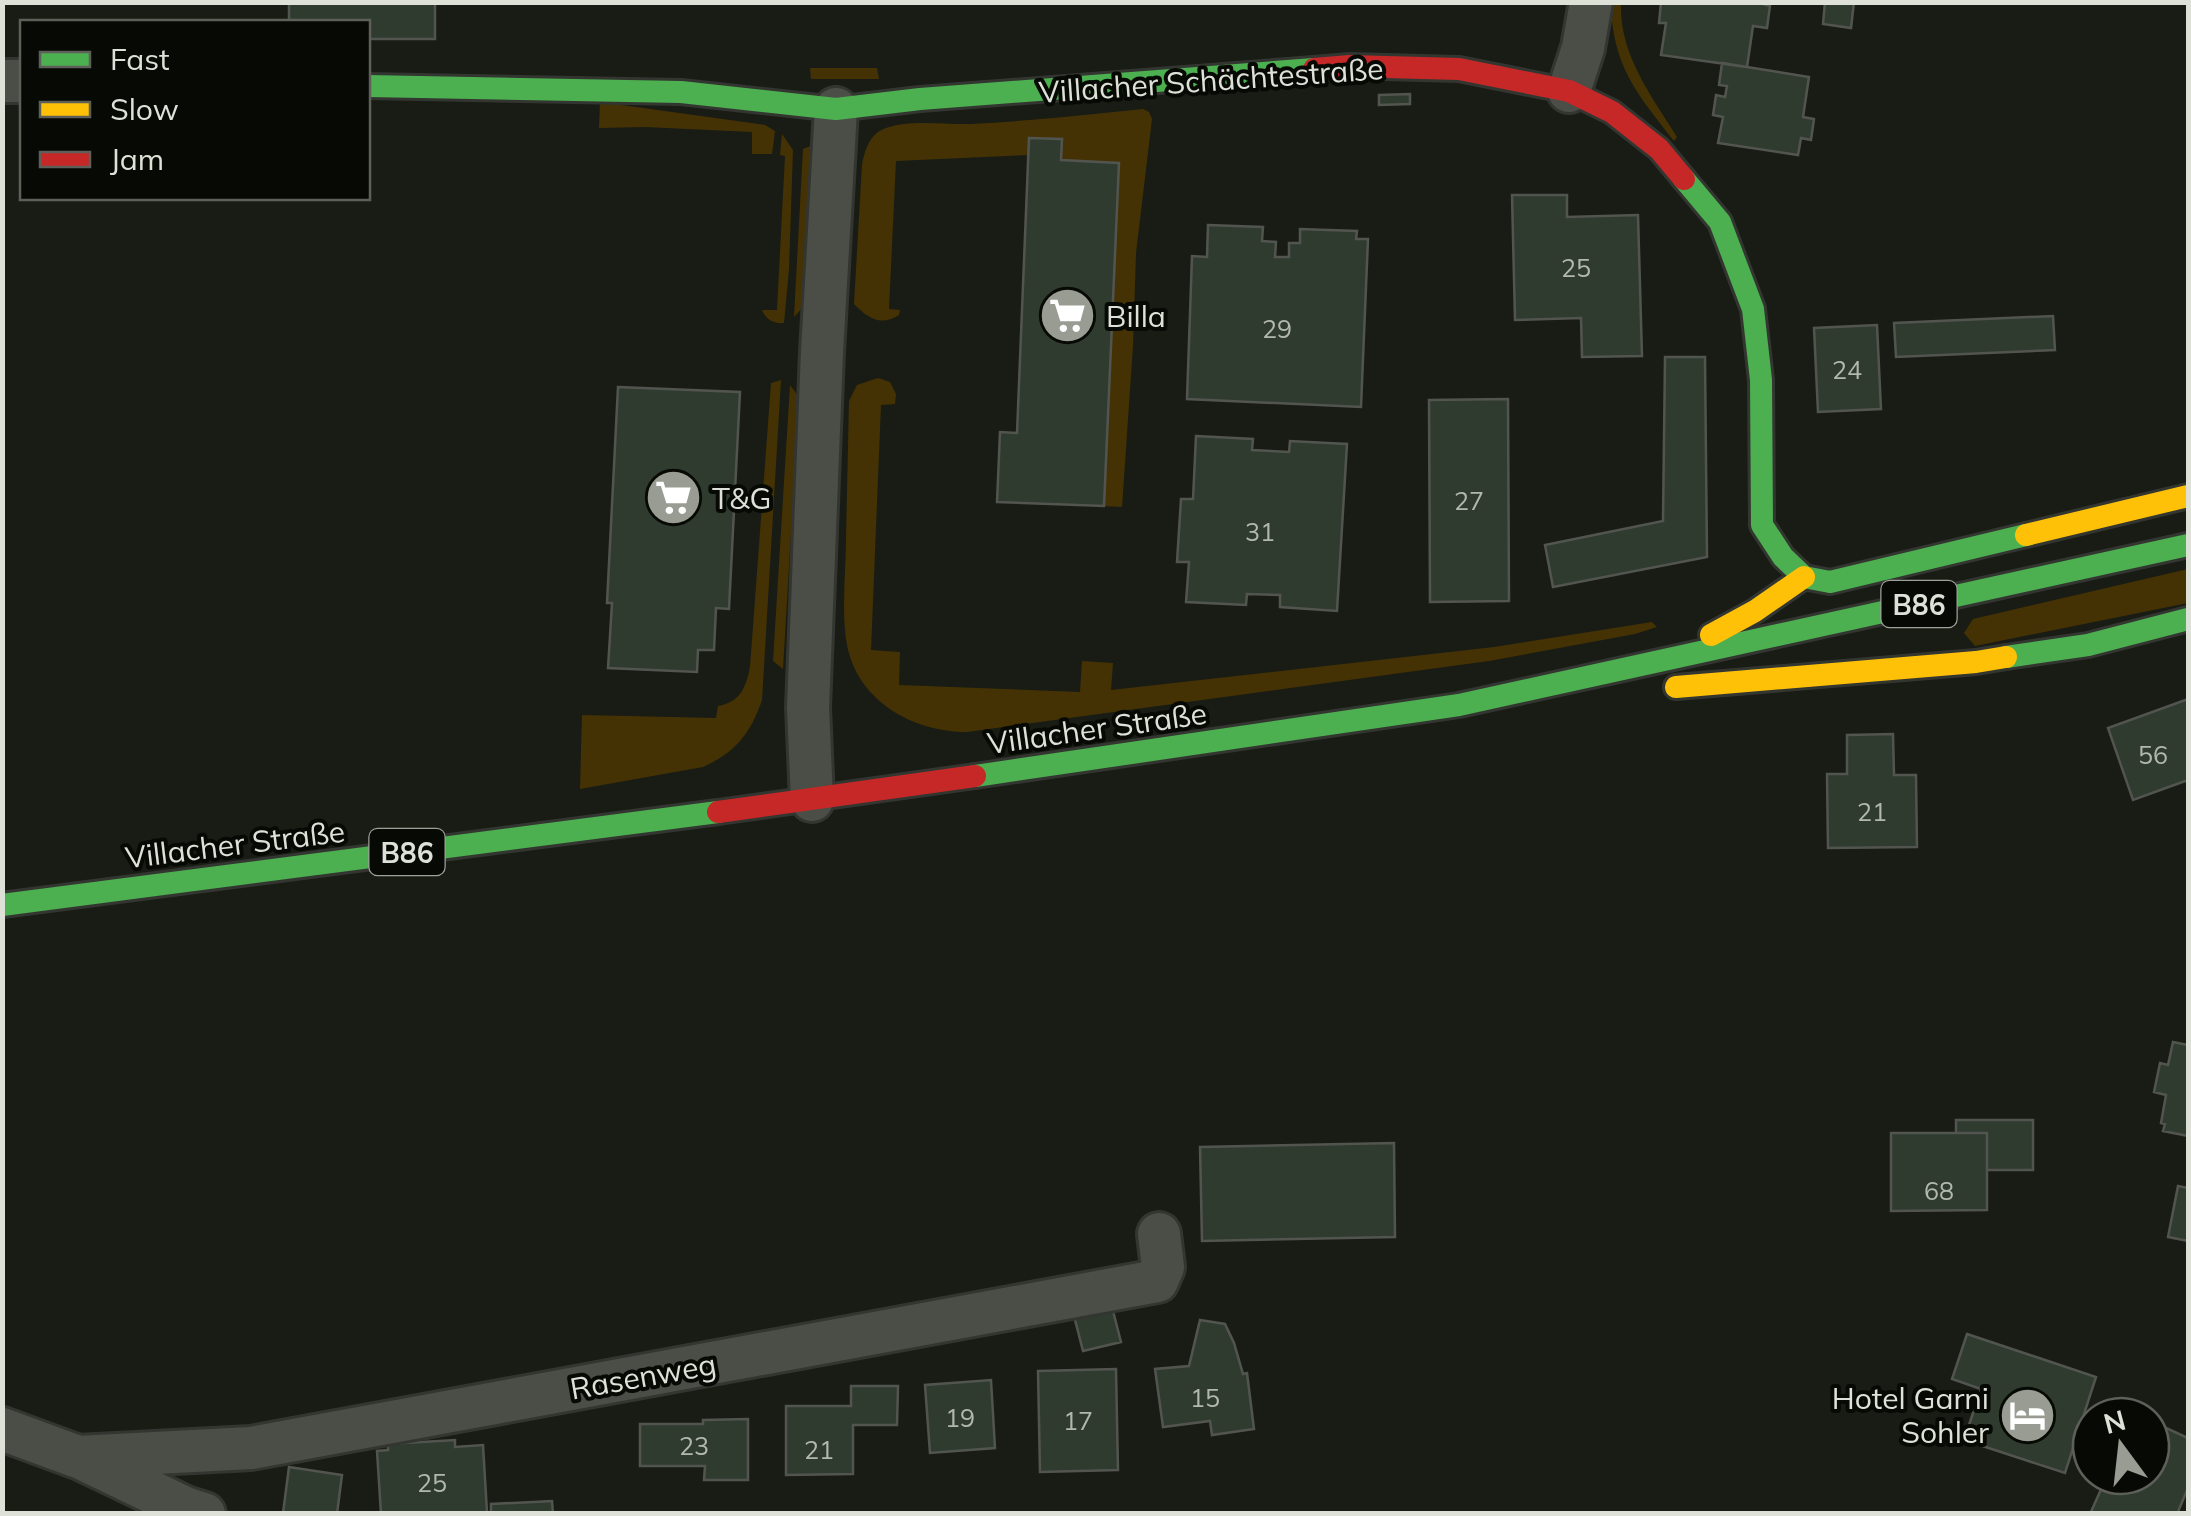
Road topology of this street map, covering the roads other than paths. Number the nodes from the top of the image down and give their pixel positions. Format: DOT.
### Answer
graph roads {
  1 [pos="1590,2"];
  2 [pos="370,86"];
  3 [pos="1569,91"];
  4 [pos="836,109"];
  5 [pos="2188,496"];
  6 [pos="2188,545"];
  7 [pos="1804,577"];
  8 [pos="2188,619"];
  9 [pos="1649,663"];
  10 [pos="1658,688"];
  11 [pos="1618,692"];
  12 [pos="1459,705"];
  13 [pos="812,800"];
  14 [pos="2,904"];
  15 [pos="1160,1234"];
  16 [pos="2,1429"];
  17 [pos="78,1457"];
  18 [pos="204,1514"];
  1 -- 3 [label="street"];
  2 -- 4 [label="main road, Villacher Schächtestraße"];
  3 -- 4 [label="main road, Villacher Schächtestraße"];
  3 -- 7 [label="main road, Villacher Schächtestraße"];
  4 -- 13 [label="street"];
  5 -- 7 [label="main road"];
  6 -- 9 [label="main road, Villacher Straße / B86"];
  7 -- 9 [label="main road"];
  8 -- 10 [label="main road"];
  9 -- 12 [label="main road, Villacher Straße / B86"];
  11 -- 12 [label="main road"];
  12 -- 13 [label="main road, Villacher Straße / B86"];
  13 -- 14 [label="main road, Villacher Straße / B86"];
  15 -- 17 [label="street, Rasenweg"];
  16 -- 17 [label="street, Rasenweg"];
  17 -- 18 [label="street, Rasenweg"];
}
